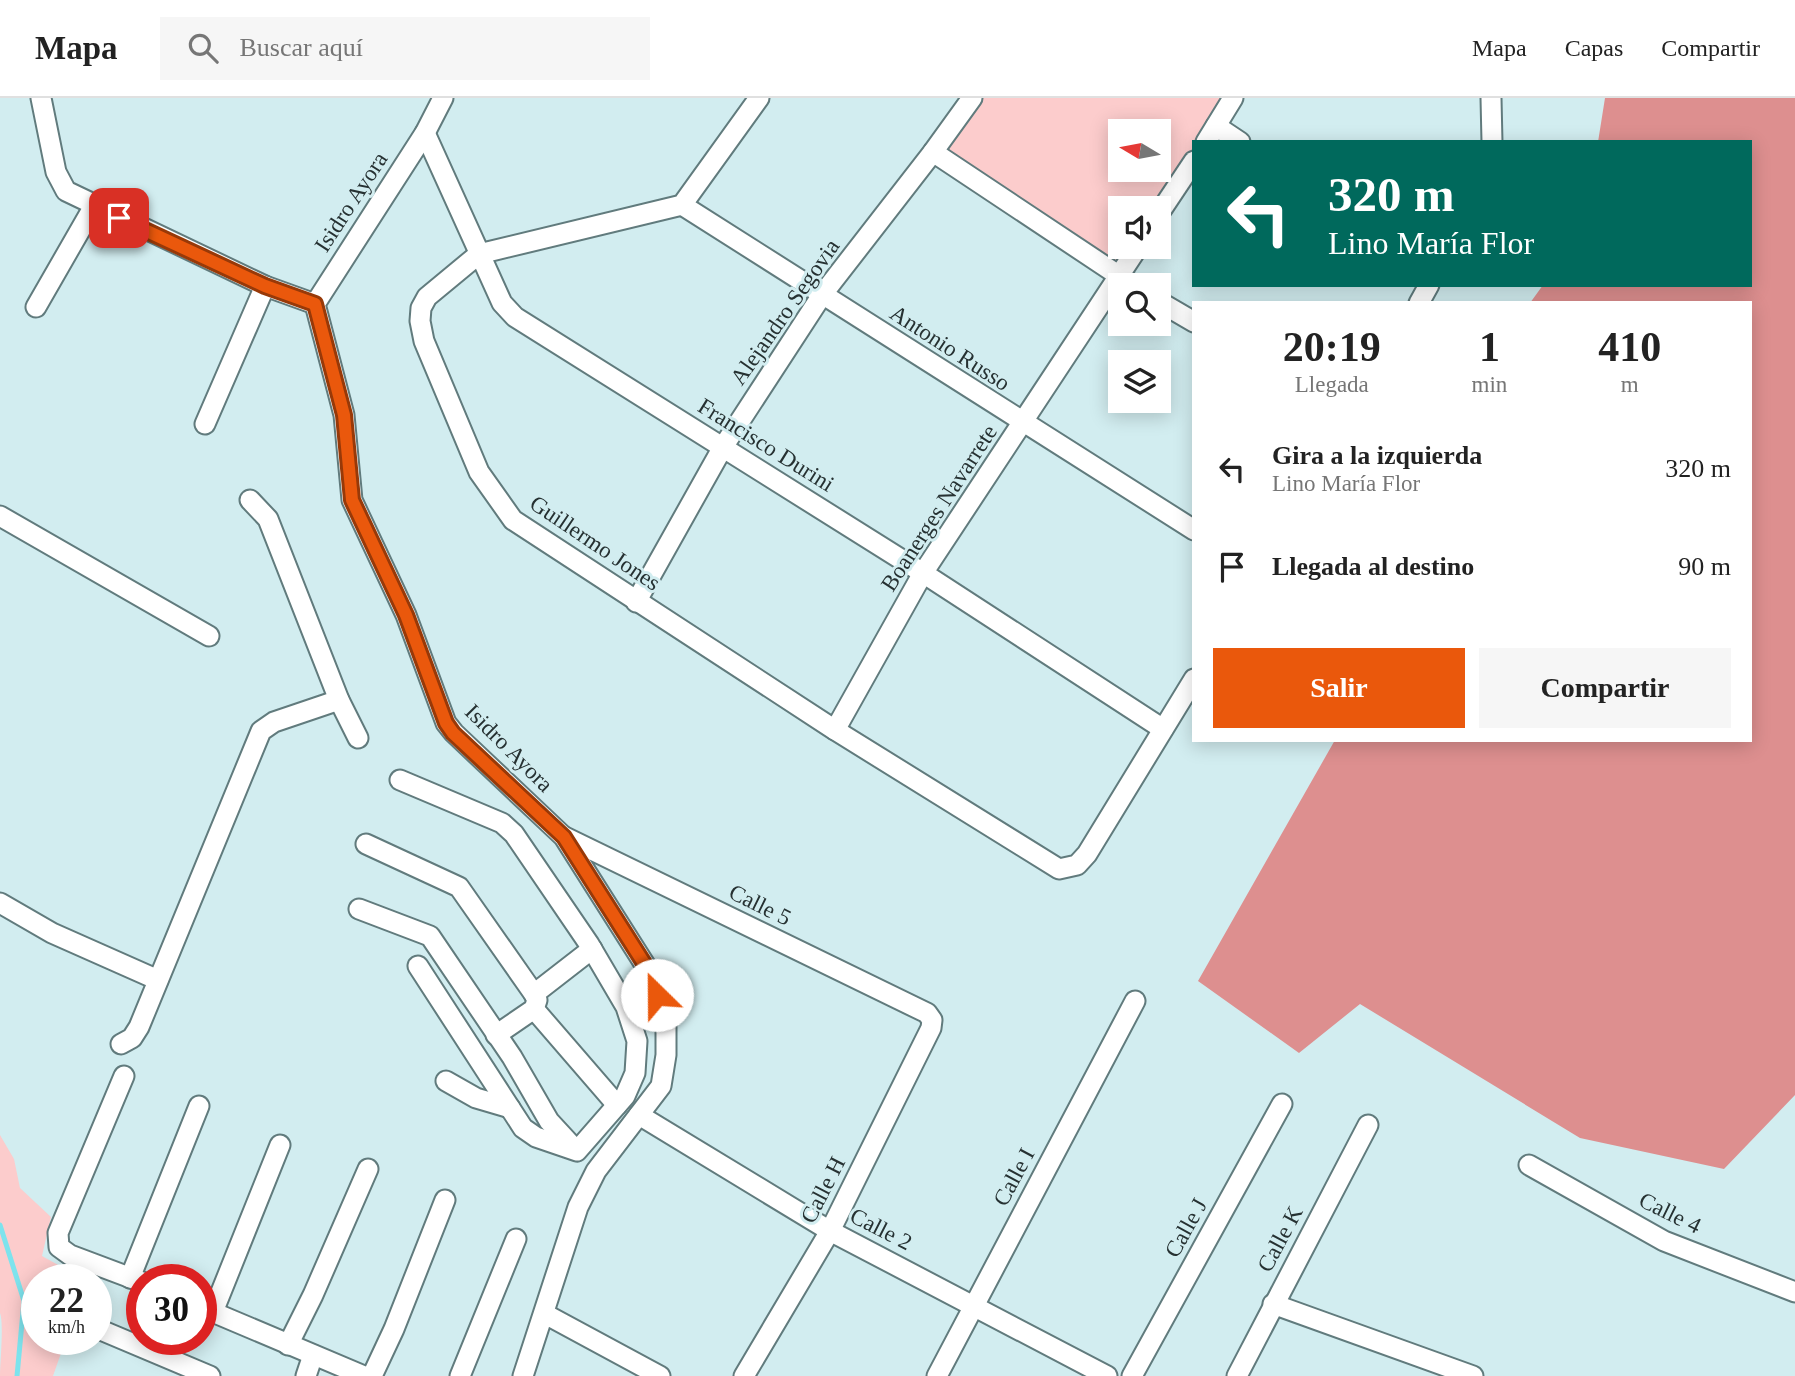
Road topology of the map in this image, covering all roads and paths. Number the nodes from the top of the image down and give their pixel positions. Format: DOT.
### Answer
graph roads {
  1 [pos="41,98"];
  2 [pos="443,98"];
  3 [pos="759,98"];
  4 [pos="972,98"];
  5 [pos="1233,98"];
  6 [pos="1489,99"];
  7 [pos="425,133"];
  8 [pos="1211,134"];
  9 [pos="1233,140"];
  10 [pos="1492,140"];
  11 [pos="933,152"];
  12 [pos="1192,164"];
  13 [pos="1171,196"];
  14 [pos="682,205"];
  15 [pos="94,206"];
  16 [pos="479,254"];
  17 [pos="1113,273"];
  18 [pos="265,286"];
  19 [pos="822,295"];
  20 [pos="315,304"];
  21 [pos="1108,304"];
  22 [pos="36,307"];
  23 [pos="1171,308"];
  24 [pos="1192,320"];
  25 [pos="1022,423"];
  26 [pos="205,424"];
  27 [pos="723,447"];
  28 [pos="250,500"];
  29 [pos="0,516"];
  30 [pos="1192,529"];
  31 [pos="923,573"];
  32 [pos="636,602"];
  33 [pos="209,636"];
  34 [pos="1192,682"];
  35 [pos="339,700"];
  36 [pos="1163,729"];
  37 [pos="835,730"];
  38 [pos="358,738"];
  39 [pos="400,780"];
  40 [pos="564,837"];
  41 [pos="366,844"];
  42 [pos="0,903"];
  43 [pos="359,909"];
  44 [pos="592,949"];
  45 [pos="418,965"];
  46 [pos="158,980"];
  47 [pos="1135,1001"];
  48 [pos="534,1002"];
  49 [pos="932,1020"];
  50 [pos="496,1035"];
  51 [pos="121,1044"];
  52 [pos="124,1076"];
  53 [pos="446,1081"];
  54 [pos="1282,1104"];
  55 [pos="617,1105"];
  56 [pos="199,1106"];
  57 [pos="510,1108"];
  58 [pos="639,1115"];
  59 [pos="1368,1125"];
  60 [pos="280,1144"];
  61 [pos="577,1151"];
  62 [pos="1529,1165"];
  63 [pos="368,1169"];
  64 [pos="596,1171"];
  65 [pos="445,1200"];
  66 [pos="830,1231"];
  67 [pos="516,1239"];
  68 [pos="142,1264"];
  69 [pos="126,1276"];
  70 [pos="217,1286"];
  71 [pos="1795,1292"];
  72 [pos="1273,1304"];
  73 [pos="974,1305"];
  74 [pos="217,1313"];
  75 [pos="545,1314"];
  76 [pos="112,1335"];
  77 [pos="288,1345"];
  78 [pos="313,1355"];
  79 [pos="211,1376"];
  80 [pos="306,1376"];
  81 [pos="363,1376"];
  82 [pos="372,1376"];
  83 [pos="460,1376"];
  84 [pos="523,1376"];
  85 [pos="660,1376"];
  86 [pos="744,1376"];
  87 [pos="936,1376"];
  88 [pos="1107,1376"];
  89 [pos="1132,1376"];
  90 [pos="1237,1376"];
  91 [pos="1474,1376"];
  1 -- 15 [label="street"];
  2 -- 7 [label="street, Isidro Ayora"];
  3 -- 14 [label="street"];
  4 -- 11 [label="street, Alejandro Segovia"];
  5 -- 8 [label="street"];
  6 -- 10 [label="street"];
  7 -- 16 [label="street, Francisco Durini"];
  7 -- 20 [label="street, Isidro Ayora"];
  8 -- 9 [label="street"];
  11 -- 17 [label="street"];
  11 -- 19 [label="street, Alejandro Segovia"];
  12 -- 13 [label="street"];
  14 -- 16 [label="street, Guillermo Jones"];
  14 -- 19 [label="street, Antonio Russo"];
  15 -- 18 [label="street"];
  15 -- 22 [label="street"];
  16 -- 27 [label="street, Francisco Durini"];
  16 -- 32 [label="street, Guillermo Jones"];
  18 -- 20 [label="street"];
  18 -- 26 [label="street"];
  19 -- 25 [label="street, Antonio Russo"];
  19 -- 27 [label="street, Alejandro Segovia"];
  20 -- 40 [label="street, Isidro Ayora"];
  21 -- 25 [label="street, Boanerges Navarrete"];
  23 -- 24 [label="street"];
  25 -- 30 [label="street, Antonio Russo"];
  25 -- 31 [label="street, Boanerges Navarrete"];
  27 -- 31 [label="street, Francisco Durini"];
  27 -- 32 [label="street, Alejandro Segovia"];
  28 -- 35 [label="street"];
  29 -- 33 [label="street"];
  31 -- 36 [label="street, Francisco Durini"];
  31 -- 37 [label="street, Boanerges Navarrete"];
  32 -- 37 [label="street, Guillermo Jones"];
  34 -- 36 [label="street"];
  35 -- 38 [label="street"];
  35 -- 46 [label="street"];
  36 -- 37 [label="street, Guillermo Jones"];
  39 -- 44 [label="street"];
  40 -- 49 [label="street, Calle 5"];
  40 -- 58 [label="street, Isidro Ayora"];
  41 -- 48 [label="street"];
  42 -- 46 [label="street"];
  43 -- 50 [label="street"];
  44 -- 48 [label="street"];
  44 -- 55 [label="street"];
  45 -- 57 [label="street"];
  46 -- 51 [label="street"];
  47 -- 73 [label="street, Calle I"];
  48 -- 50 [label="street"];
  48 -- 55 [label="street"];
  49 -- 66 [label="street, Calle H"];
  50 -- 61 [label="street"];
  52 -- 69 [label="street"];
  53 -- 57 [label="street"];
  54 -- 89 [label="street, Calle J"];
  55 -- 61 [label="street"];
  56 -- 68 [label="street"];
  57 -- 61 [label="street"];
  58 -- 64 [label="street, Isidro Ayora"];
  58 -- 66 [label="street, Calle 2"];
  59 -- 72 [label="street, Calle K"];
  60 -- 70 [label="street"];
  61 -- 64 [label="street"];
  62 -- 71 [label="street, Calle 4"];
  63 -- 77 [label="street"];
  64 -- 75 [label="street, Isidro Ayora"];
  65 -- 82 [label="street"];
  66 -- 73 [label="street, Calle 2"];
  66 -- 86 [label="street, Calle H"];
  67 -- 83 [label="street"];
  72 -- 90 [label="street, Calle K"];
  72 -- 91 [label="street"];
  73 -- 87 [label="street, Calle I"];
  73 -- 88 [label="street, Calle 2"];
  74 -- 77 [label="street"];
  75 -- 84 [label="street, Isidro Ayora"];
  75 -- 85 [label="street"];
  76 -- 79 [label="street"];
  77 -- 78 [label="street"];
  78 -- 80 [label="street"];
  78 -- 81 [label="street"];
}
